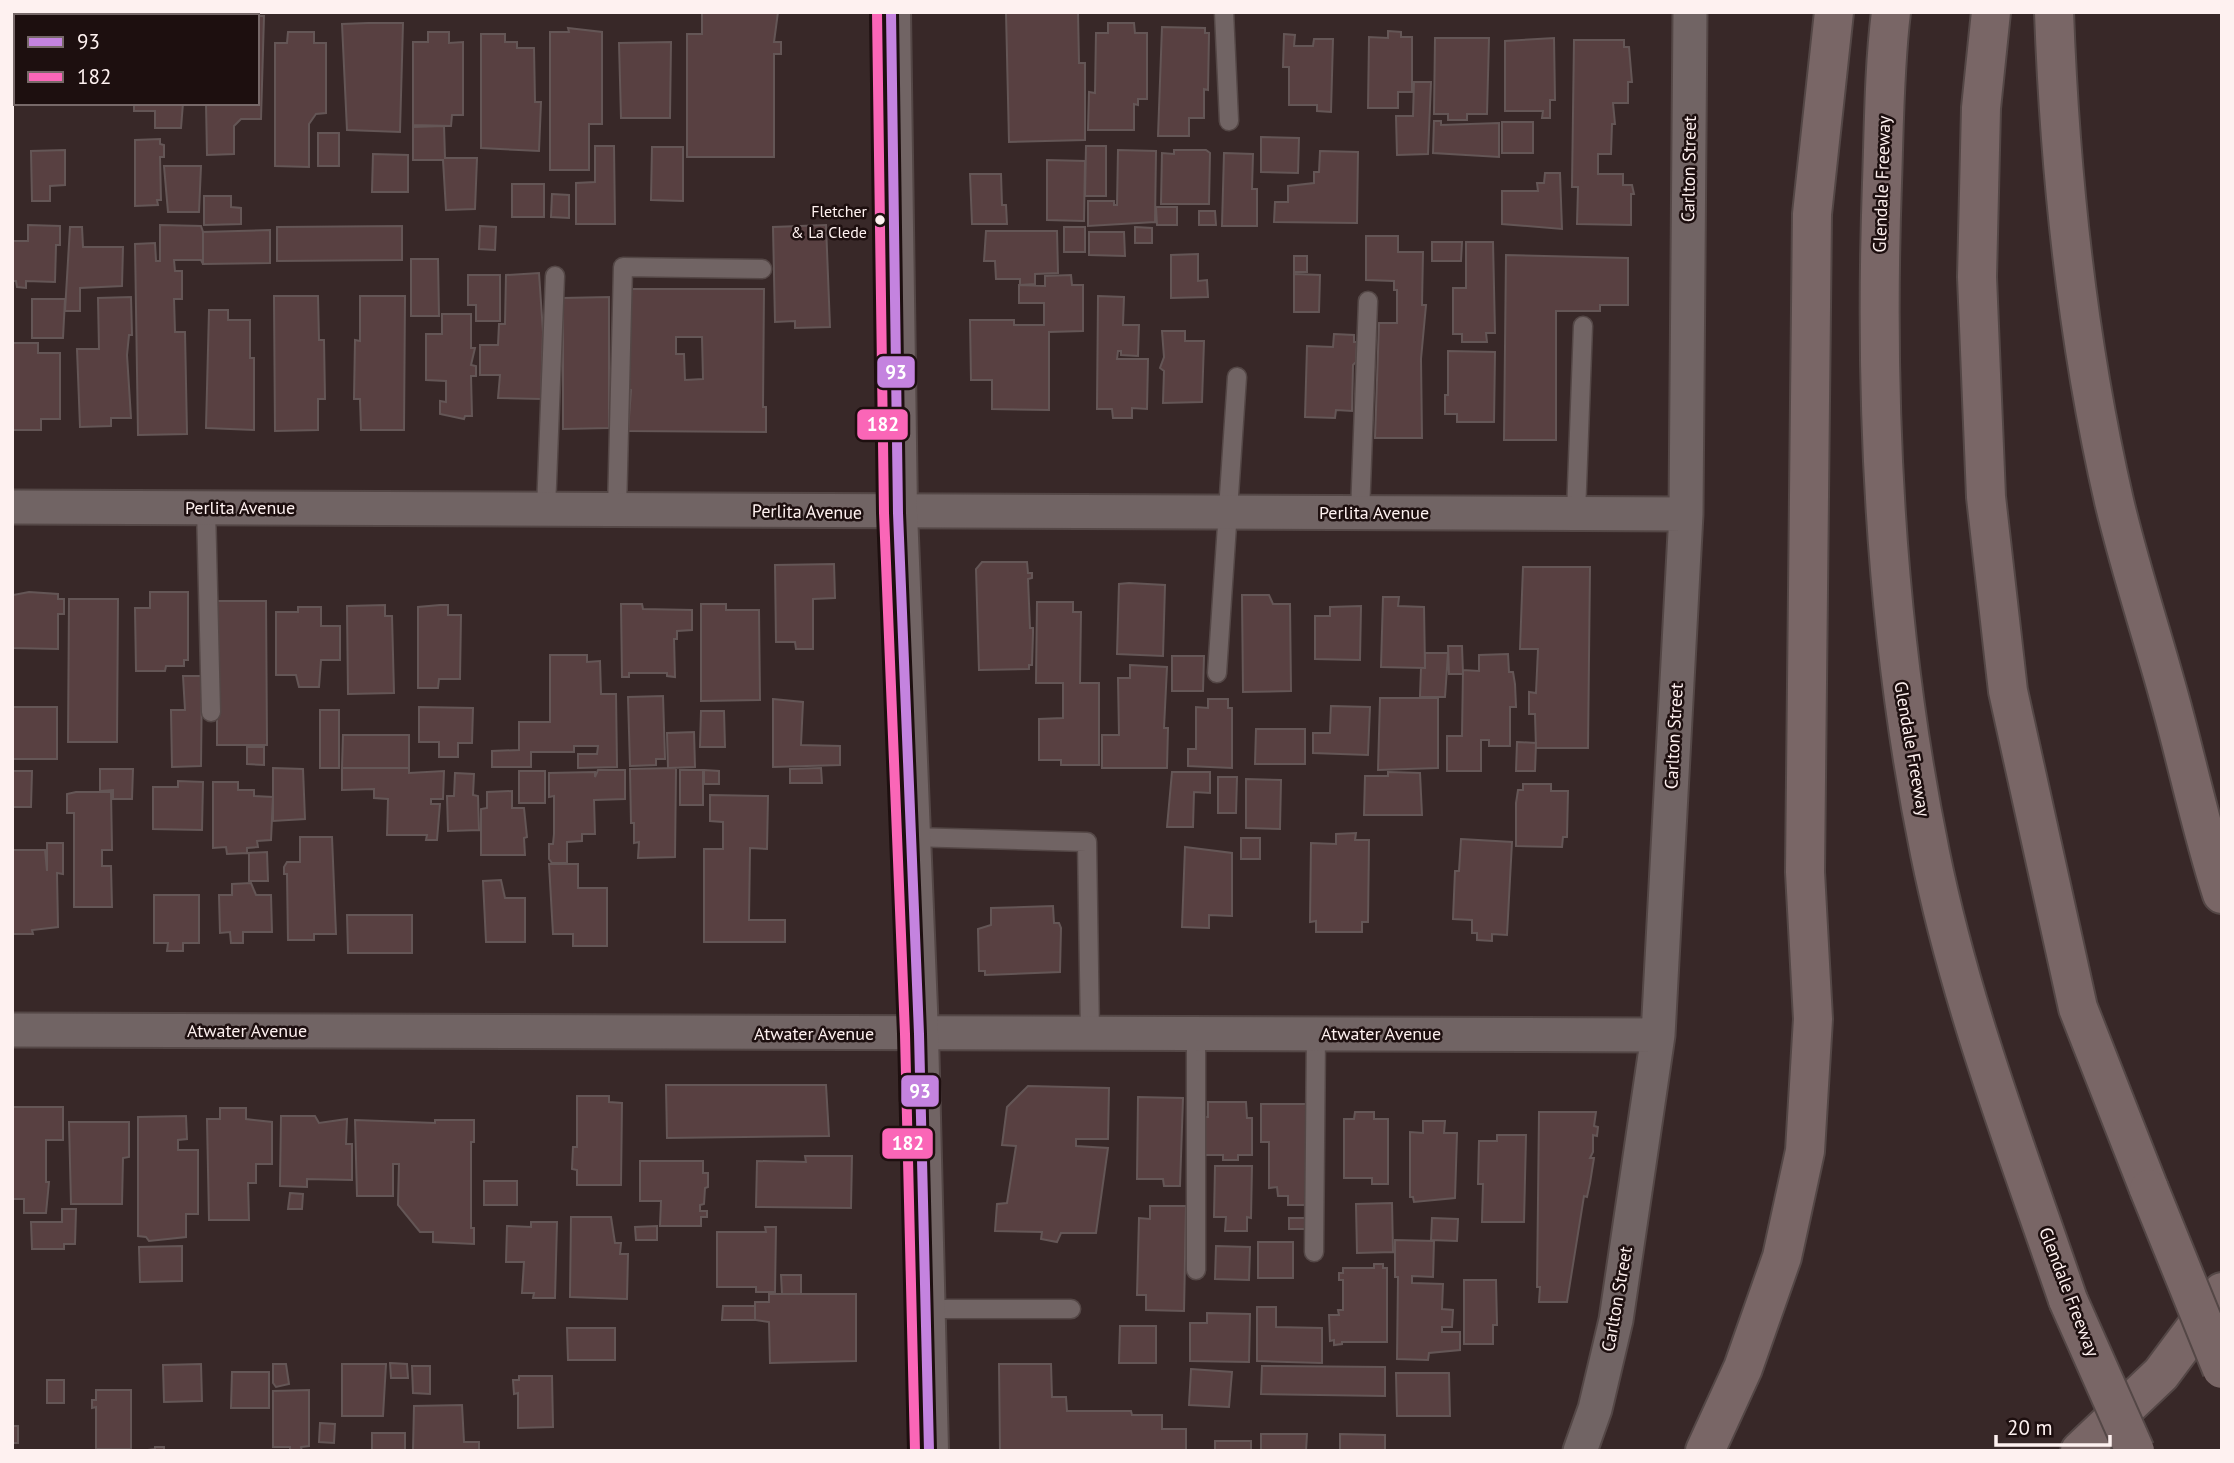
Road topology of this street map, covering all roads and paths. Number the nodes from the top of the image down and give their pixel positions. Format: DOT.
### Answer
graph roads {
  1 [pos="891,12"];
  2 [pos="1224,12"];
  3 [pos="1690,12"];
  4 [pos="1834,12"];
  5 [pos="1891,12"];
  6 [pos="1991,12"];
  7 [pos="2054,12"];
  8 [pos="1229,121"];
  9 [pos="762,269"];
  10 [pos="555,276"];
  11 [pos="1368,301"];
  12 [pos="1583,326"];
  13 [pos="1237,377"];
  14 [pos="12,507"];
  15 [pos="206,508"];
  16 [pos="547,509"];
  17 [pos="617,510"];
  18 [pos="1230,512"];
  19 [pos="898,513"];
  20 [pos="1360,513"];
  21 [pos="1576,513"];
  22 [pos="1686,514"];
  23 [pos="1217,673"];
  24 [pos="211,712"];
  25 [pos="910,837"];
  26 [pos="2222,894"];
  27 [pos="12,1030"];
  28 [pos="1316,1033"];
  29 [pos="919,1034"];
  30 [pos="1090,1034"];
  31 [pos="1196,1034"];
  32 [pos="1658,1035"];
  33 [pos="1314,1252"];
  34 [pos="1196,1270"];
  35 [pos="2222,1292"];
  36 [pos="926,1309"];
  37 [pos="1071,1309"];
  38 [pos="2222,1369"];
  39 [pos="929,1451"];
  40 [pos="1580,1451"];
  41 [pos="1705,1451"];
  42 [pos="2080,1451"];
  43 [pos="2135,1451"];
  1 -- 19 [label="main road"];
  2 -- 8 [label="lane"];
  3 -- 22 [label="street, Carlton Street"];
  4 -- 41 [label="highway"];
  5 -- 43 [label="highway, Glendale Freeway, bridge"];
  6 -- 38 [label="highway, bridge"];
  7 -- 26 [label="highway"];
  9 -- 17 [label="lane"];
  10 -- 16 [label="lane"];
  11 -- 20 [label="lane"];
  12 -- 21 [label="lane"];
  13 -- 18 [label="lane"];
  14 -- 15 [label="street, Perlita Avenue"];
  15 -- 16 [label="street, Perlita Avenue"];
  15 -- 24 [label="lane"];
  16 -- 17 [label="street, Perlita Avenue"];
  17 -- 19 [label="street, Perlita Avenue"];
  18 -- 19 [label="street, Perlita Avenue"];
  18 -- 20 [label="street, Perlita Avenue"];
  18 -- 23 [label="lane"];
  19 -- 25 [label="main road"];
  20 -- 21 [label="street, Perlita Avenue"];
  21 -- 22 [label="street, Perlita Avenue"];
  22 -- 32 [label="street, Carlton Street"];
  25 -- 29 [label="main road"];
  25 -- 30 [label="lane"];
  27 -- 29 [label="street, Atwater Avenue"];
  28 -- 31 [label="street, Atwater Avenue"];
  28 -- 32 [label="street, Atwater Avenue"];
  28 -- 33 [label="lane"];
  29 -- 30 [label="street, Atwater Avenue"];
  29 -- 36 [label="main road"];
  30 -- 31 [label="street, Atwater Avenue"];
  31 -- 34 [label="lane"];
  32 -- 40 [label="street, Carlton Street"];
  35 -- 42 [label="highway"];
  36 -- 37 [label="lane"];
  36 -- 39 [label="main road"];
}
